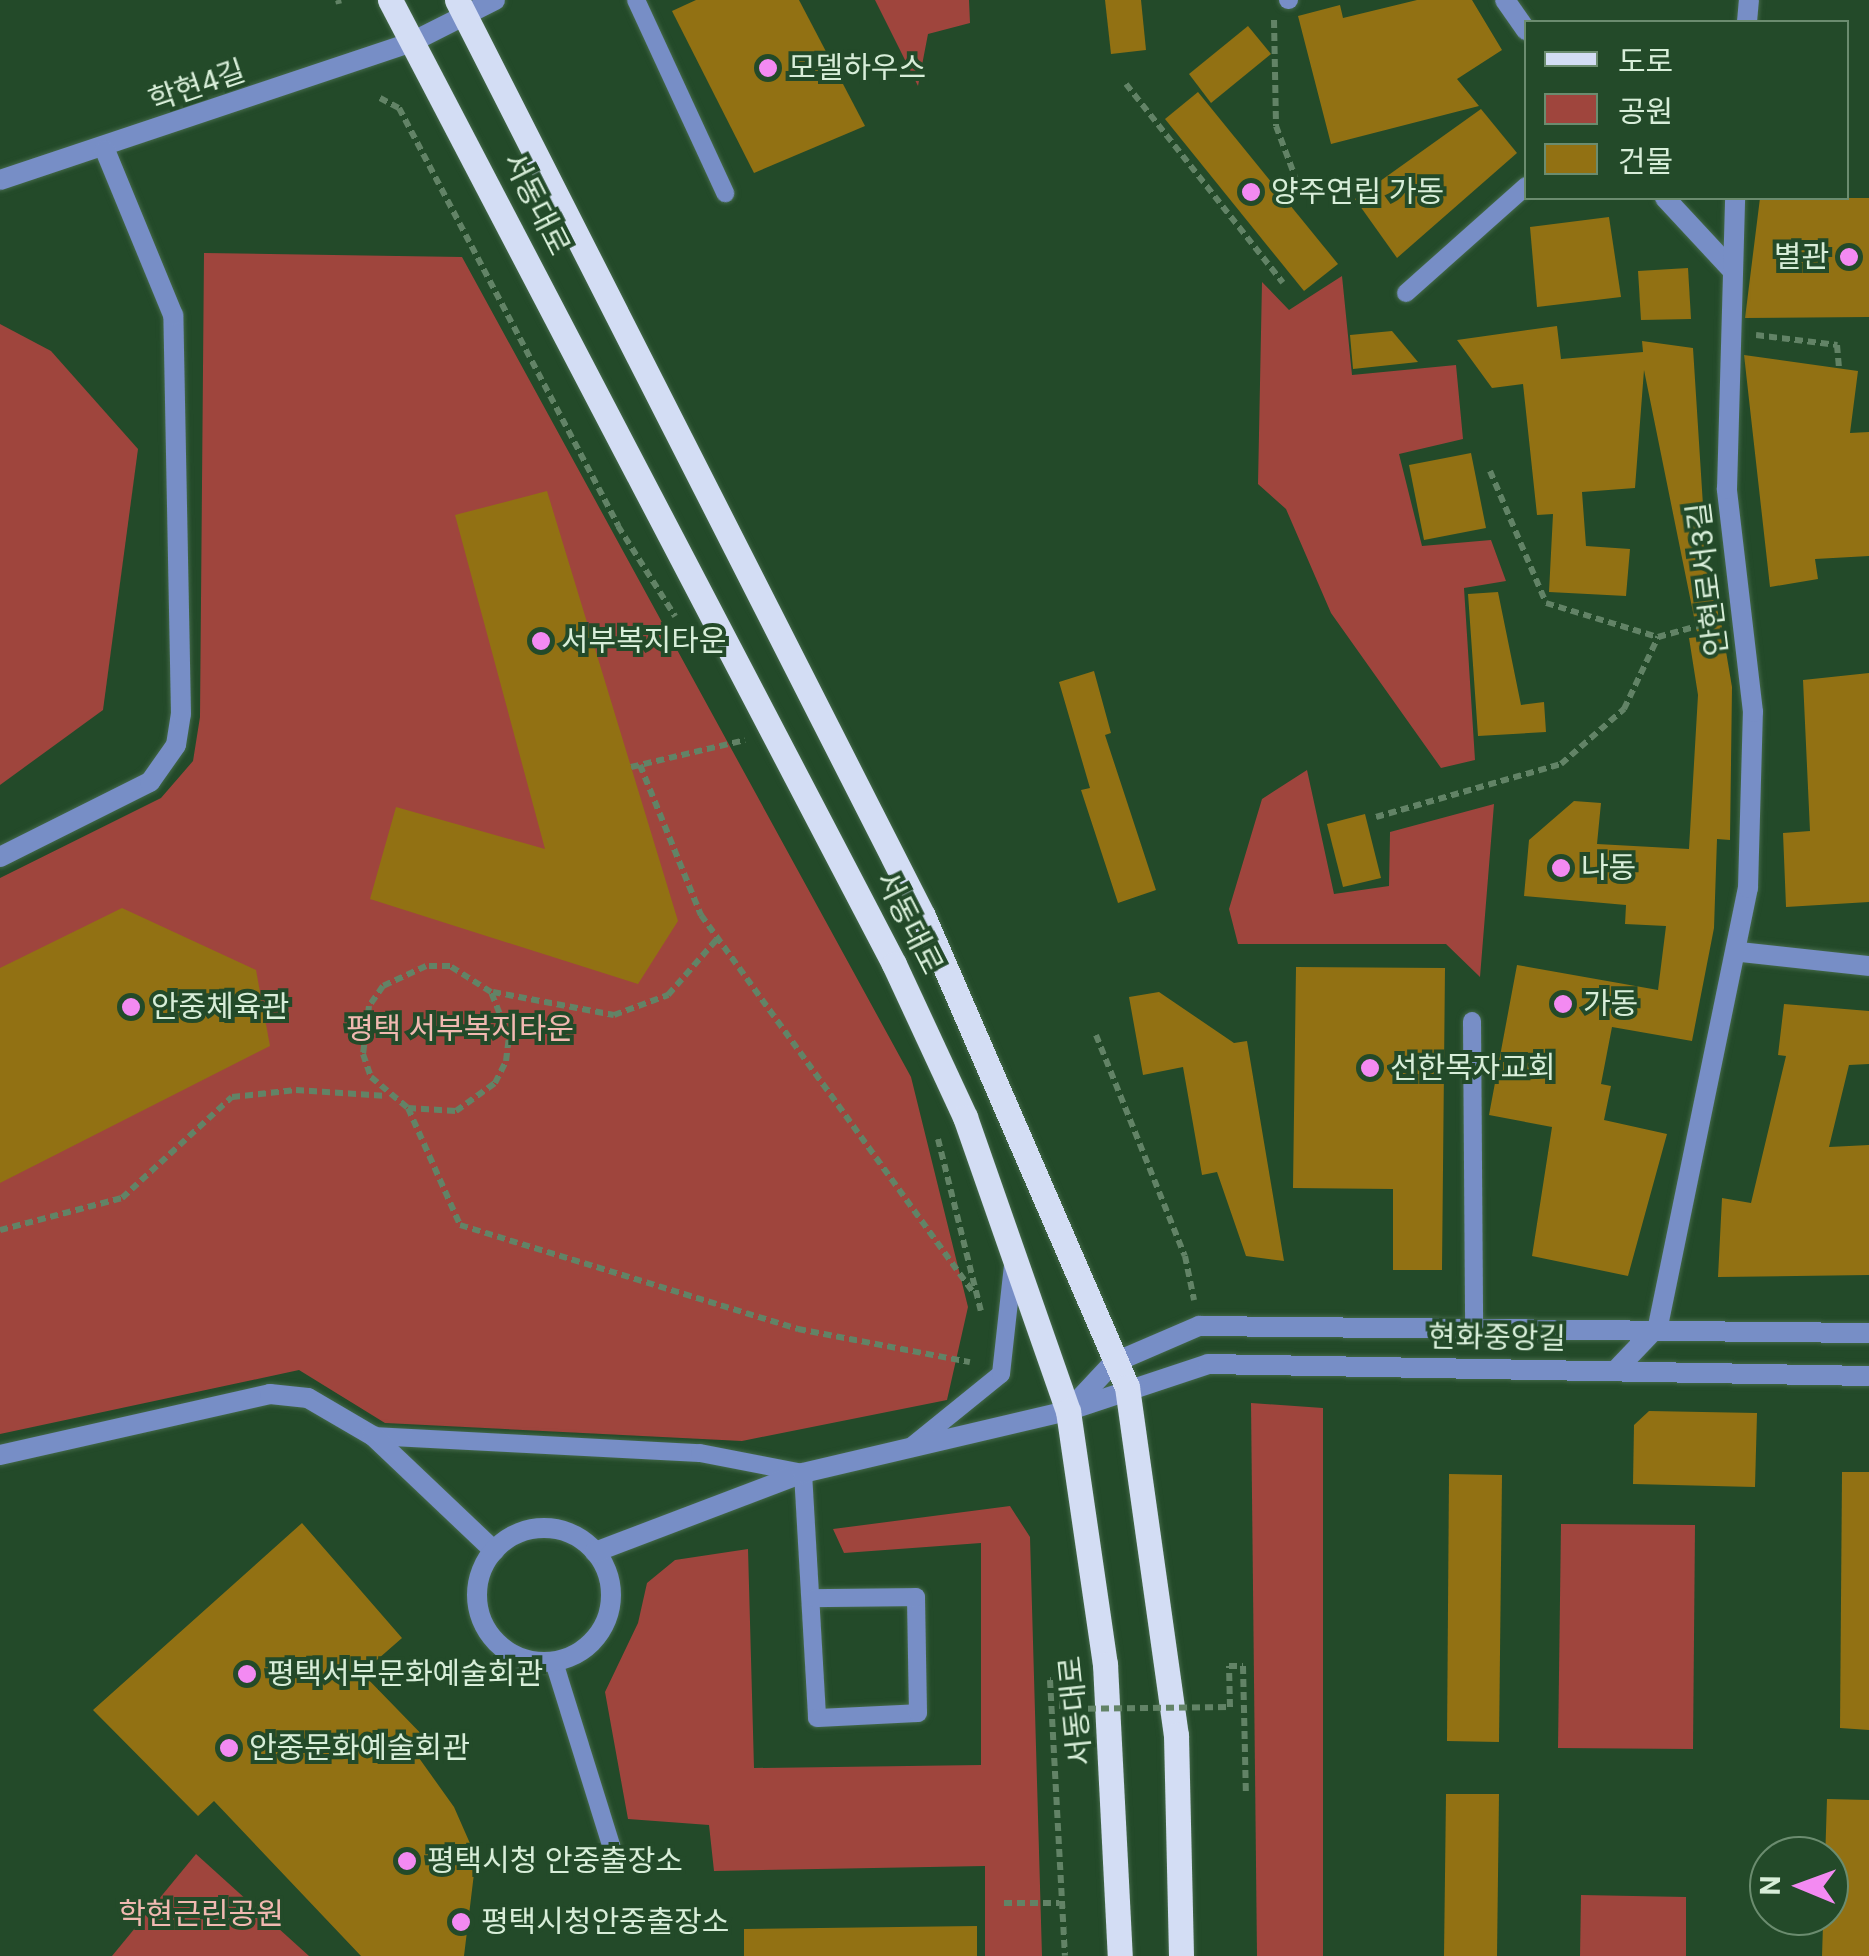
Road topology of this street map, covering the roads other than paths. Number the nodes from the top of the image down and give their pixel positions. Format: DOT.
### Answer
graph roads {
  1 [pos="390,0"];
  2 [pos="496,0"];
  3 [pos="636,0"];
  4 [pos="1504,0"];
  5 [pos="461,7"];
  6 [pos="1524,27"];
  7 [pos="412,42"];
  8 [pos="106,150"];
  9 [pos="0,180"];
  10 [pos="1524,188"];
  11 [pos="725,193"];
  12 [pos="1667,200"];
  13 [pos="1735,200"];
  14 [pos="1730,268"];
  15 [pos="1406,292"];
  16 [pos="0,856"];
  17 [pos="1740,952"];
  18 [pos="1869,966"];
  19 [pos="1472,1021"];
  20 [pos="1014,1256"];
  21 [pos="1474,1323"];
  22 [pos="1658,1326"];
  23 [pos="1869,1333"];
  24 [pos="1113,1363"];
  25 [pos="1616,1370"];
  26 [pos="1869,1376"];
  27 [pos="1126,1388"];
  28 [pos="1068,1411"];
  29 [pos="372,1436"];
  30 [pos="0,1455"];
  31 [pos="899,1455"];
  32 [pos="803,1473"];
  33 [pos="494,1550"];
  34 [pos="594,1552"];
  35 [pos="816,1598"];
  36 [pos="554,1662"];
  37 [pos="612,1848"];
  38 [pos="1120,1956"];
  39 [pos="1182,1956"];
  1 -- 7 [label="main road, 서동대로"];
  2 -- 5 [label="street, 학현4길"];
  3 -- 11 [label="lane"];
  4 -- 6 [label="street"];
  5 -- 7 [label="street, 학현4길"];
  5 -- 24 [label="main road, 서동대로"];
  7 -- 8 [label="street, 학현4길"];
  7 -- 20 [label="main road, 서동대로"];
  8 -- 9 [label="street, 학현4길"];
  8 -- 16 [label="street"];
  10 -- 15 [label="lane"];
  12 -- 14 [label="street"];
  13 -- 14 [label="street, 안현로서3길"];
  14 -- 17 [label="street, 안현로서3길"];
  17 -- 18 [label="street"];
  17 -- 22 [label="street, 안현로서3길"];
  19 -- 21 [label="lane"];
  20 -- 28 [label="main road, 서동대로"];
  20 -- 31 [label="lane"];
  21 -- 22 [label="street"];
  21 -- 24 [label="street"];
  22 -- 23 [label="street"];
  22 -- 25 [label="street"];
  24 -- 27 [label="main road, 서동대로"];
  24 -- 28 [label="street"];
  25 -- 26 [label="street, 현화중앙길"];
  25 -- 27 [label="street, 현화중앙길"];
  27 -- 28 [label="street, 현화중앙길"];
  27 -- 39 [label="main road, 서동대로"];
  28 -- 31 [label="street, 현화중앙길"];
  28 -- 38 [label="main road, 서동대로"];
  29 -- 30 [label="street"];
  29 -- 32 [label="lane"];
  29 -- 33 [label="street"];
  31 -- 32 [label="street, 현화중앙길"];
  32 -- 34 [label="street, 현화중앙길"];
  32 -- 35 [label="lane"];
  33 -- 34 [label="street"];
  33 -- 36 [label="street"];
  34 -- 36 [label="street"];
  35 -- 35 [label="lane"];
  36 -- 37 [label="lane"];
}
